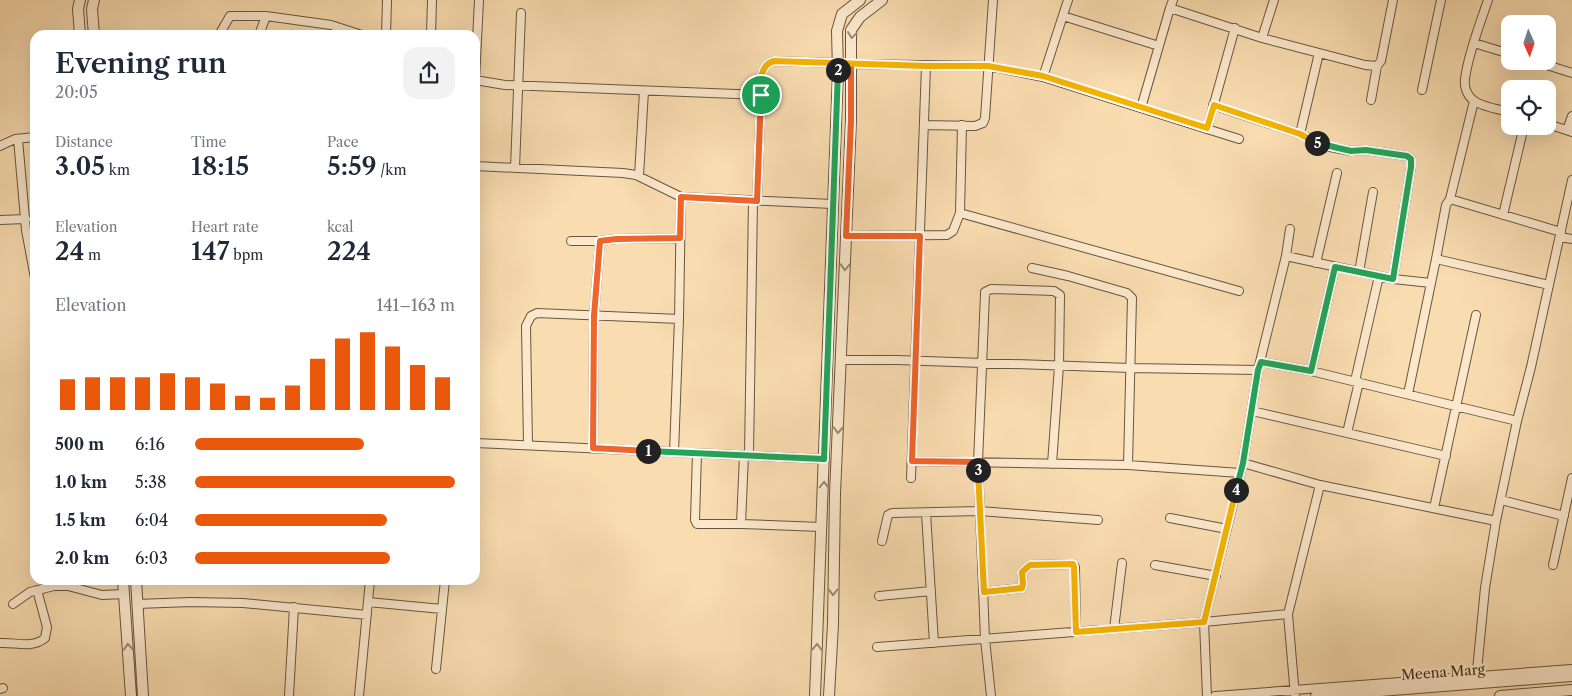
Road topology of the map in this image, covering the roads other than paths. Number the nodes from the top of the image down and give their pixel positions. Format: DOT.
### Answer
graph roads {
  1 [pos="80,0"];
  2 [pos="94,0"];
  3 [pos="387,0"];
  4 [pos="432,0"];
  5 [pos="479,0"];
  6 [pos="860,0"];
  7 [pos="882,0"];
  8 [pos="993,0"];
  9 [pos="1068,0"];
  10 [pos="1274,0"];
  11 [pos="1393,0"];
  12 [pos="1441,0"];
  13 [pos="1488,0"];
  14 [pos="1172,4"];
  15 [pos="521,12"];
  16 [pos="266,16"];
  17 [pos="1063,16"];
  18 [pos="1234,28"];
  19 [pos="80,30"];
  20 [pos="94,30"];
  21 [pos="222,30"];
  22 [pos="261,30"];
  23 [pos="346,30"];
  24 [pos="386,30"];
  25 [pos="431,30"];
  26 [pos="478,30"];
  27 [pos="1262,38"];
  28 [pos="1474,43"];
  29 [pos="1159,46"];
  30 [pos="1501,51"];
  31 [pos="1319,53"];
  32 [pos="838,63"];
  33 [pos="851,64"];
  34 [pos="926,66"];
  35 [pos="988,66"];
  36 [pos="1377,66"];
  37 [pos="1556,68"];
  38 [pos="1572,73"];
  39 [pos="1043,76"];
  40 [pos="480,81"];
  41 [pos="518,86"];
  42 [pos="644,90"];
  43 [pos="1422,90"];
  44 [pos="761,95"];
  45 [pos="1371,100"];
  46 [pos="1474,101"];
  47 [pos="1214,105"];
  48 [pos="1141,108"];
  49 [pos="1501,109"];
  50 [pos="1572,116"];
  51 [pos="924,125"];
  52 [pos="962,125"];
  53 [pos="1556,127"];
  54 [pos="1207,128"];
  55 [pos="1570,131"];
  56 [pos="1300,134"];
  57 [pos="1522,135"];
  58 [pos="30,138"];
  59 [pos="18,139"];
  60 [pos="1239,139"];
  61 [pos="0,146"];
  62 [pos="480,166"];
  63 [pos="515,168"];
  64 [pos="1337,173"];
  65 [pos="639,176"];
  66 [pos="1572,180"];
  67 [pos="1373,192"];
  68 [pos="681,197"];
  69 [pos="1450,199"];
  70 [pos="755,201"];
  71 [pos="832,204"];
  72 [pos="960,213"];
  73 [pos="1503,215"];
  74 [pos="26,219"];
  75 [pos="0,220"];
  76 [pos="1290,229"];
  77 [pos="1560,234"];
  78 [pos="846,236"];
  79 [pos="920,236"];
  80 [pos="680,238"];
  81 [pos="1572,239"];
  82 [pos="571,241"];
  83 [pos="600,241"];
  84 [pos="30,245"];
  85 [pos="1286,256"];
  86 [pos="1436,259"];
  87 [pos="1316,263"];
  88 [pos="1335,267"];
  89 [pos="1032,268"];
  90 [pos="1359,272"];
  91 [pos="1379,276"];
  92 [pos="1393,279"];
  93 [pos="1431,283"];
  94 [pos="1549,285"];
  95 [pos="1239,291"];
  96 [pos="1476,315"];
  97 [pos="594,316"];
  98 [pos="679,319"];
  99 [pos="841,360"];
  100 [pos="915,361"];
  101 [pos="982,363"];
  102 [pos="1059,366"];
  103 [pos="1259,366"];
  104 [pos="1130,368"];
  105 [pos="1311,371"];
  106 [pos="1357,382"];
  107 [pos="1408,394"];
  108 [pos="1457,406"];
  109 [pos="1252,411"];
  110 [pos="1517,421"];
  111 [pos="1348,433"];
  112 [pos="480,443"];
  113 [pos="528,445"];
  114 [pos="593,448"];
  115 [pos="674,452"];
  116 [pos="697,453"];
  117 [pos="746,455"];
  118 [pos="1446,456"];
  119 [pos="824,459"];
  120 [pos="912,461"];
  121 [pos="978,462"];
  122 [pos="1243,463"];
  123 [pos="1052,464"];
  124 [pos="1128,465"];
  125 [pos="1240,473"];
  126 [pos="911,478"];
  127 [pos="1572,478"];
  128 [pos="1320,485"];
  129 [pos="1500,500"];
  130 [pos="1570,501"];
  131 [pos="1434,508"];
  132 [pos="980,511"];
  133 [pos="926,513"];
  134 [pos="1564,516"];
  135 [pos="1170,518"];
  136 [pos="1098,520"];
  137 [pos="1496,522"];
  138 [pos="741,524"];
  139 [pos="822,527"];
  140 [pos="1227,529"];
  141 [pos="882,541"];
  142 [pos="1122,563"];
  143 [pos="1553,565"];
  144 [pos="1156,566"];
  145 [pos="1216,576"];
  146 [pos="50,585"];
  147 [pos="64,585"];
  148 [pos="123,585"];
  149 [pos="136,585"];
  150 [pos="370,585"];
  151 [pos="444,585"];
  152 [pos="37,590"];
  153 [pos="931,591"];
  154 [pos="984,592"];
  155 [pos="124,594"];
  156 [pos="879,596"];
  157 [pos="368,602"];
  158 [pos="13,604"];
  159 [pos="137,604"];
  160 [pos="294,607"];
  161 [pos="442,609"];
  162 [pos="1288,614"];
  163 [pos="366,615"];
  164 [pos="1204,622"];
  165 [pos="1114,629"];
  166 [pos="1076,632"];
  167 [pos="986,639"];
  168 [pos="0,643"];
  169 [pos="934,643"];
  170 [pos="877,647"];
  171 [pos="1572,668"];
  172 [pos="436,669"];
  173 [pos="1572,676"];
  174 [pos="1477,680"];
  175 [pos="1572,690"];
  176 [pos="1294,693"];
  177 [pos="131,696"];
  178 [pos="143,696"];
  179 [pos="288,696"];
  180 [pos="359,696"];
  181 [pos="815,696"];
  182 [pos="829,696"];
  183 [pos="991,696"];
  184 [pos="1207,696"];
  185 [pos="1215,696"];
  186 [pos="1316,696"];
  187 [pos="1500,696"];
  1 -- 19 [label="street"];
  2 -- 20 [label="street"];
  3 -- 24 [label="street"];
  4 -- 25 [label="street"];
  5 -- 26 [label="street"];
  6 -- 32 [label="street"];
  7 -- 33 [label="street, one-way"];
  8 -- 35 [label="street"];
  9 -- 17 [label="street"];
  10 -- 27 [label="street"];
  11 -- 36 [label="street"];
  12 -- 43 [label="street"];
  13 -- 28 [label="street"];
  14 -- 18 [label="street"];
  14 -- 29 [label="street"];
  15 -- 41 [label="street"];
  16 -- 21 [label="street"];
  16 -- 22 [label="street"];
  16 -- 23 [label="street"];
  17 -- 29 [label="street"];
  17 -- 39 [label="street"];
  18 -- 27 [label="street"];
  18 -- 47 [label="street"];
  27 -- 31 [label="street"];
  28 -- 30 [label="street"];
  28 -- 46 [label="street"];
  29 -- 48 [label="street"];
  31 -- 36 [label="street"];
  31 -- 56 [label="street"];
  32 -- 33 [label="street"];
  32 -- 44 [label="street"];
  32 -- 71 [label="street"];
  33 -- 34 [label="street"];
  33 -- 78 [label="street"];
  34 -- 35 [label="street"];
  34 -- 51 [label="street"];
  35 -- 39 [label="street"];
  35 -- 52 [label="street"];
  36 -- 45 [label="street"];
  37 -- 38 [label="street"];
  39 -- 48 [label="street"];
  40 -- 41 [label="street"];
  41 -- 42 [label="street"];
  41 -- 63 [label="street"];
  42 -- 44 [label="street"];
  42 -- 65 [label="street"];
  44 -- 70 [label="street"];
  46 -- 49 [label="street"];
  46 -- 69 [label="street"];
  47 -- 54 [label="street"];
  47 -- 56 [label="street"];
  48 -- 54 [label="street"];
  50 -- 55 [label="street"];
  51 -- 52 [label="street"];
  51 -- 79 [label="street"];
  52 -- 72 [label="street"];
  53 -- 55 [label="street"];
  54 -- 60 [label="street"];
  56 -- 92 [label="street"];
  57 -- 73 [label="street"];
  58 -- 59 [label="street"];
  59 -- 61 [label="street"];
  59 -- 74 [label="street"];
  62 -- 63 [label="street"];
  63 -- 65 [label="street"];
  64 -- 87 [label="street"];
  65 -- 68 [label="street"];
  66 -- 77 [label="street"];
  67 -- 90 [label="street"];
  68 -- 70 [label="street"];
  68 -- 80 [label="street"];
  69 -- 73 [label="street"];
  69 -- 86 [label="street"];
  70 -- 71 [label="street"];
  70 -- 117 [label="street"];
  71 -- 119 [label="street"];
  72 -- 79 [label="street"];
  72 -- 95 [label="street"];
  73 -- 77 [label="street"];
  74 -- 75 [label="street"];
  74 -- 84 [label="street"];
  76 -- 85 [label="street"];
  77 -- 81 [label="street"];
  77 -- 94 [label="street"];
  78 -- 79 [label="street"];
  78 -- 99 [label="street, one-way"];
  79 -- 100 [label="street"];
  80 -- 83 [label="street"];
  80 -- 98 [label="street"];
  82 -- 83 [label="street"];
  83 -- 97 [label="street"];
  85 -- 87 [label="street"];
  85 -- 103 [label="street"];
  86 -- 93 [label="street"];
  86 -- 94 [label="street"];
  87 -- 88 [label="street"];
  88 -- 90 [label="street"];
  88 -- 105 [label="street"];
  89 -- 104 [label="street"];
  90 -- 91 [label="street"];
  91 -- 92 [label="street"];
  91 -- 106 [label="street"];
  92 -- 93 [label="street"];
  93 -- 107 [label="street"];
  94 -- 110 [label="street"];
  96 -- 108 [label="street"];
  97 -- 98 [label="street"];
  97 -- 113 [label="street"];
  97 -- 114 [label="street"];
  98 -- 115 [label="street"];
  99 -- 100 [label="street"];
  99 -- 182 [label="street, one-way"];
  100 -- 101 [label="street"];
  100 -- 120 [label="street"];
  101 -- 102 [label="street"];
  101 -- 102 [label="street"];
  101 -- 121 [label="street"];
  102 -- 104 [label="street"];
  102 -- 123 [label="street"];
  103 -- 104 [label="street"];
  103 -- 105 [label="street"];
  103 -- 109 [label="street"];
  104 -- 124 [label="street"];
  105 -- 106 [label="street"];
  106 -- 107 [label="street"];
  106 -- 111 [label="street"];
  107 -- 108 [label="street"];
  108 -- 110 [label="street"];
  108 -- 118 [label="street"];
  109 -- 111 [label="street"];
  109 -- 122 [label="street"];
  110 -- 129 [label="street"];
  111 -- 118 [label="street"];
  112 -- 113 [label="street"];
  113 -- 114 [label="street"];
  114 -- 115 [label="street"];
  115 -- 116 [label="street"];
  116 -- 117 [label="street"];
  116 -- 138 [label="street"];
  117 -- 119 [label="street"];
  117 -- 138 [label="street"];
  118 -- 131 [label="street"];
  139 -- 119 [label="street, one-way"];
  120 -- 121 [label="street"];
  120 -- 126 [label="street"];
  121 -- 123 [label="street"];
  121 -- 132 [label="street"];
  122 -- 125 [label="street"];
  122 -- 128 [label="street"];
  123 -- 124 [label="street"];
  124 -- 125 [label="street"];
  125 -- 140 [label="street"];
  127 -- 130 [label="street"];
  128 -- 131 [label="street"];
  128 -- 162 [label="street"];
  129 -- 134 [label="street"];
  129 -- 137 [label="street"];
  130 -- 134 [label="street"];
  131 -- 137 [label="street"];
  132 -- 133 [label="street"];
  132 -- 136 [label="street"];
  132 -- 154 [label="street"];
  133 -- 141 [label="street"];
  133 -- 153 [label="street"];
  134 -- 143 [label="street"];
  135 -- 140 [label="street"];
  137 -- 174 [label="street"];
  138 -- 139 [label="street"];
  181 -- 139 [label="street, one-way"];
  140 -- 145 [label="street"];
  142 -- 165 [label="street"];
  144 -- 145 [label="street"];
  145 -- 164 [label="street"];
  146 -- 152 [label="street"];
  147 -- 155 [label="street"];
  148 -- 155 [label="street"];
  149 -- 159 [label="street"];
  150 -- 157 [label="street"];
  151 -- 161 [label="street"];
  152 -- 158 [label="street"];
  152 -- 168 [label="street"];
  153 -- 156 [label="street"];
  153 -- 169 [label="street"];
  154 -- 166 [label="street"];
  154 -- 167 [label="street"];
  177 -- 155 [label="street, one-way"];
  157 -- 161 [label="street"];
  157 -- 163 [label="street"];
  159 -- 160 [label="street"];
  159 -- 178 [label="street"];
  160 -- 163 [label="street"];
  160 -- 179 [label="street"];
  161 -- 172 [label="street"];
  162 -- 164 [label="street"];
  162 -- 176 [label="street"];
  163 -- 180 [label="street"];
  164 -- 165 [label="street"];
  164 -- 184 [label="street"];
  165 -- 166 [label="street"];
  166 -- 167 [label="street"];
  167 -- 169 [label="street"];
  167 -- 183 [label="street"];
  169 -- 170 [label="street"];
  171 -- 174 [label="street"];
  173 -- 174 [label="street, Meena Marg"];
  174 -- 176 [label="street"];
  174 -- 186 [label="street, Meena Marg"];
  175 -- 187 [label="street"];
  176 -- 185 [label="street"];
}
